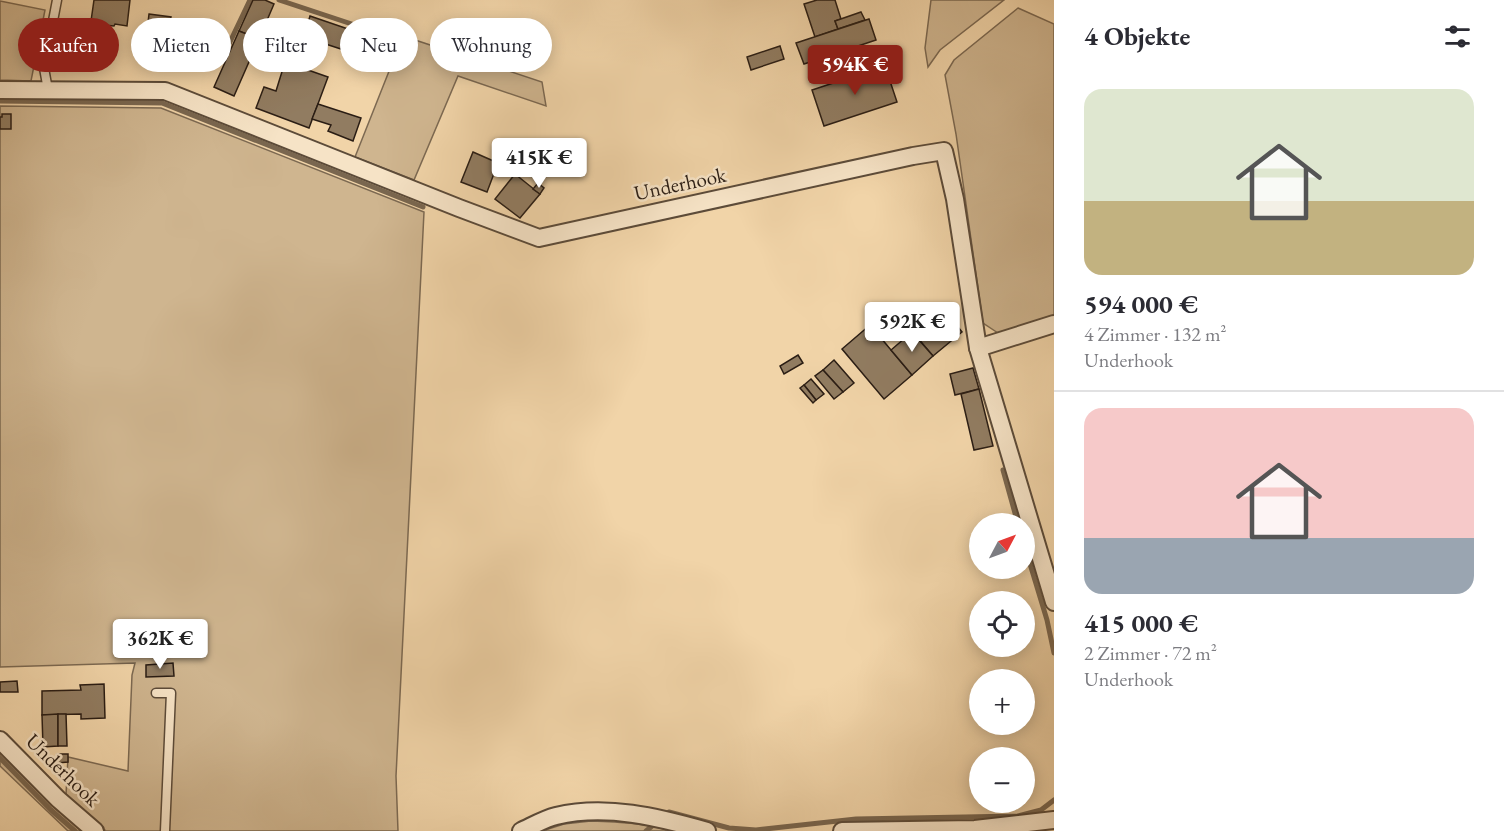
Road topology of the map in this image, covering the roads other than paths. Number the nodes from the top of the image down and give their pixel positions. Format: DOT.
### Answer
graph roads {
  1 [pos="57,0"];
  2 [pos="0,90"];
  3 [pos="48,90"];
  4 [pos="1054,324"];
  5 [pos="978,348"];
  6 [pos="1054,602"];
  7 [pos="156,693"];
  8 [pos="0,740"];
  9 [pos="1054,820"];
  10 [pos="95,831"];
  11 [pos="165,831"];
  12 [pos="521,831"];
  13 [pos="707,831"];
  14 [pos="842,831"];
  1 -- 3 [label="lane"];
  2 -- 3 [label="street, Underhook"];
  3 -- 5 [label="street, Underhook"];
  4 -- 5 [label="street"];
  5 -- 6 [label="street, Underhook"];
  7 -- 11 [label="lane"];
  8 -- 10 [label="street, Underhook"];
  9 -- 14 [label="street"];
  12 -- 13 [label="street"];
}
